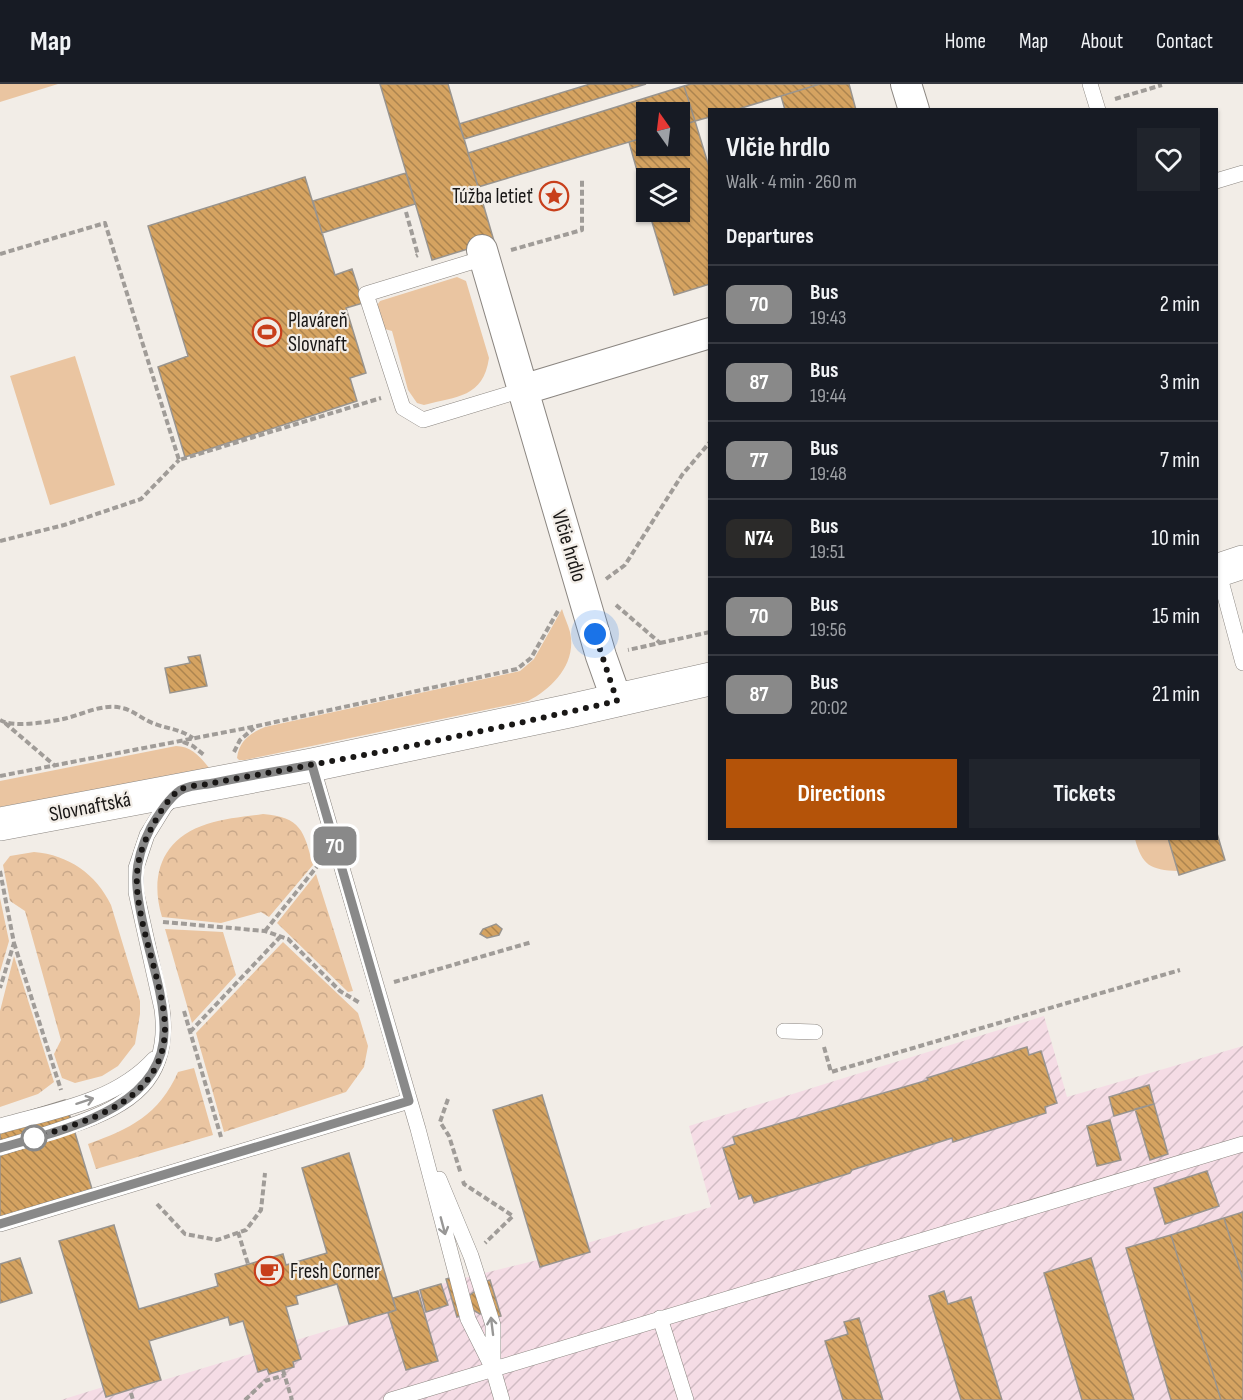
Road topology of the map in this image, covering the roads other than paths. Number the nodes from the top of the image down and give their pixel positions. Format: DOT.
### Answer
graph roads {
  1 [pos="906,84"];
  2 [pos="1090,84"];
  3 [pos="1097,107"];
  4 [pos="913,108"];
  5 [pos="1243,173"];
  6 [pos="1218,180"];
  7 [pos="483,254"];
  8 [pos="708,334"];
  9 [pos="522,390"];
  10 [pos="1226,568"];
  11 [pos="1243,663"];
  12 [pos="708,679"];
  13 [pos="617,701"];
  14 [pos="312,765"];
  15 [pos="181,789"];
  16 [pos="0,824"];
  17 [pos="784,1031"];
  18 [pos="819,1037"];
  19 [pos="162,1051"];
  20 [pos="409,1101"];
  21 [pos="0,1126"];
  22 [pos="418,1129"];
  23 [pos="1243,1144"];
  24 [pos="0,1148"];
  25 [pos="0,1224"];
  26 [pos="660,1318"];
  27 [pos="493,1369"];
  28 [pos="392,1400"];
  29 [pos="502,1400"];
  30 [pos="686,1400"];
  1 -- 4 [label="street"];
  2 -- 3 [label="lane"];
  5 -- 6 [label="lane"];
  7 -- 9 [label="street, Vlčie hrdlo"];
  7 -- 9 [label="lane"];
  8 -- 9 [label="street"];
  9 -- 13 [label="street, Vlčie hrdlo"];
  10 -- 11 [label="lane"];
  12 -- 13 [label="main road, Slovnaftská"];
  13 -- 14 [label="main road, Slovnaftská"];
  14 -- 15 [label="main road, Slovnaftská"];
  14 -- 20 [label="lane"];
  15 -- 16 [label="main road, Slovnaftská"];
  15 -- 19 [label="lane"];
  17 -- 18 [label="lane"];
  21 -- 19 [label="lane, one-way"];
  19 -- 24 [label="lane"];
  20 -- 22 [label="lane"];
  20 -- 25 [label="lane"];
  22 -- 27 [label="lane, one-way"];
  27 -- 22 [label="lane, one-way"];
  23 -- 26 [label="lane"];
  26 -- 27 [label="lane"];
  26 -- 30 [label="lane"];
  27 -- 28 [label="lane"];
  27 -- 29 [label="lane"];
}
